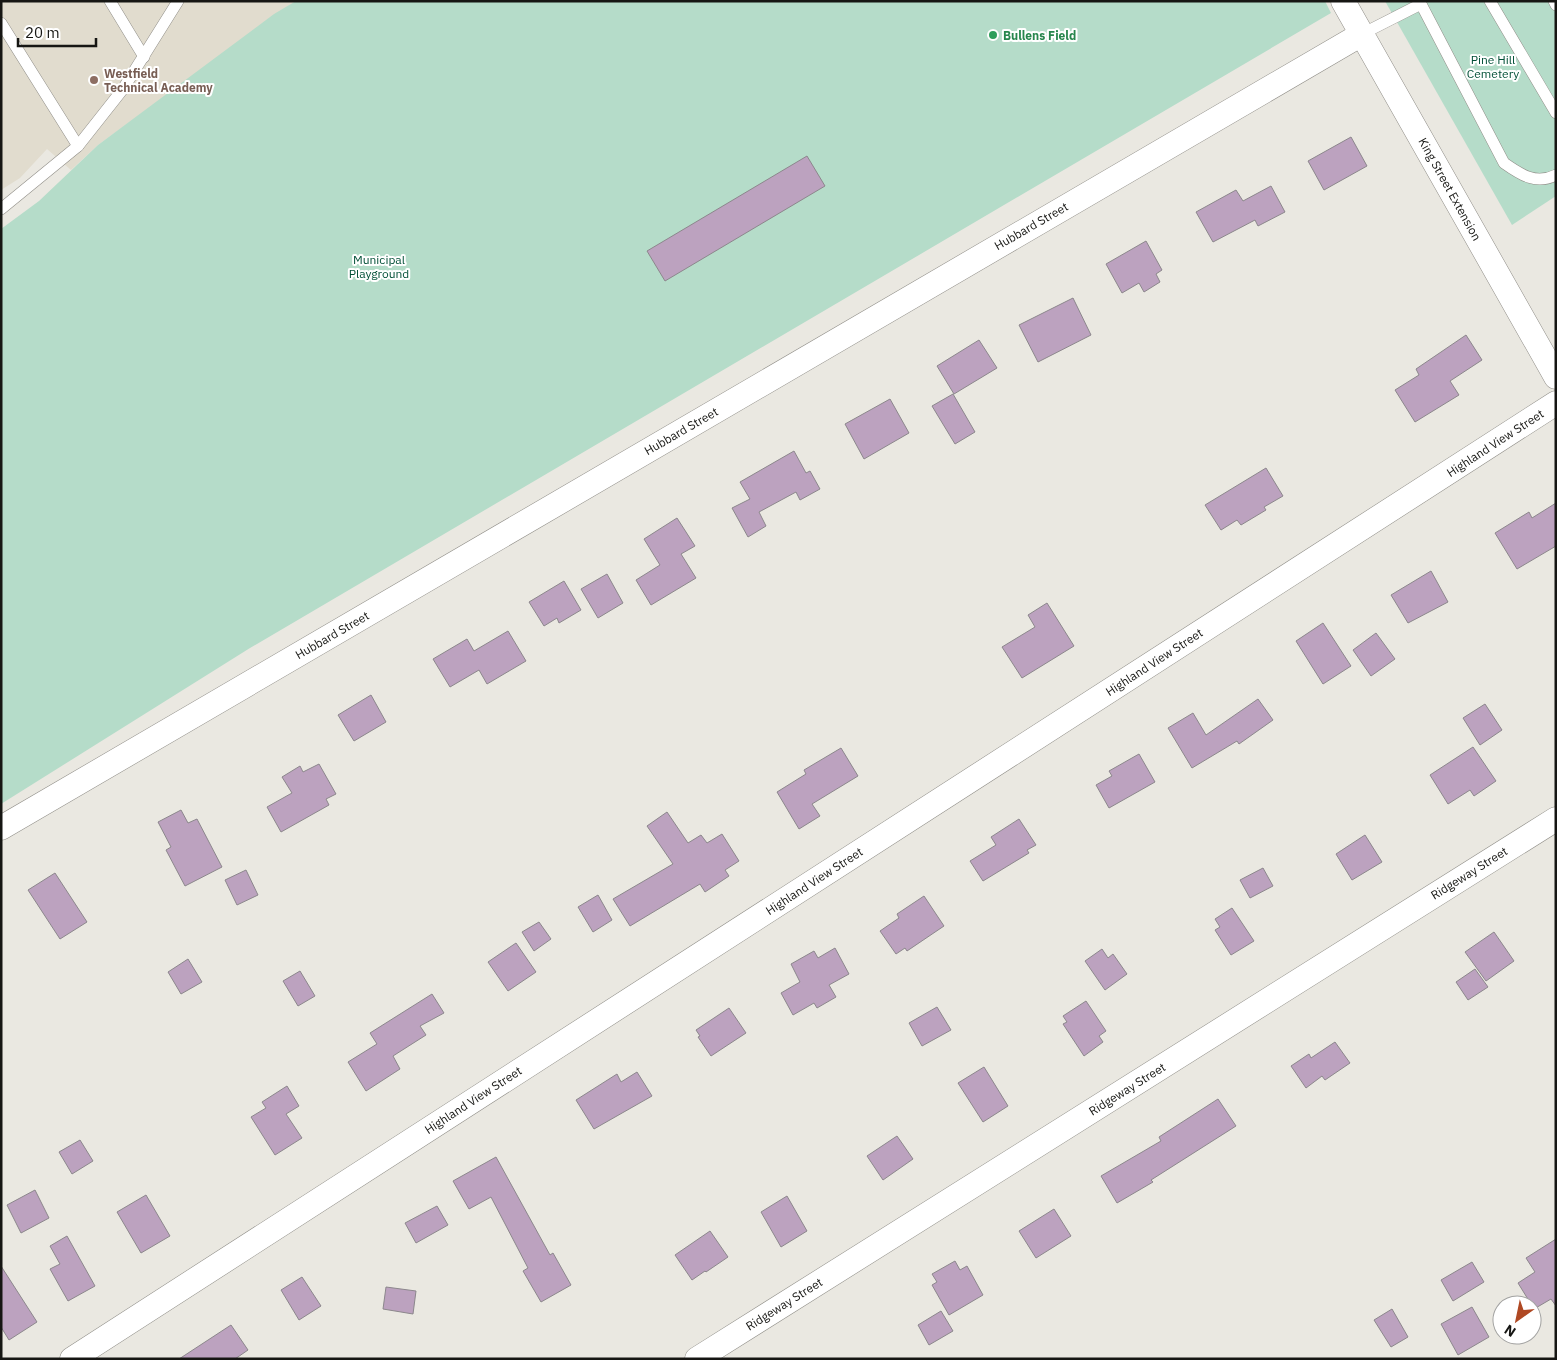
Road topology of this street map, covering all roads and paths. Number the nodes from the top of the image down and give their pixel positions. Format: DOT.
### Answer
graph roads {
  1 [pos="110,1"];
  2 [pos="178,1"];
  3 [pos="1343,1"];
  4 [pos="1490,1"];
  5 [pos="1554,1"];
  6 [pos="1420,3"];
  7 [pos="1556,5"];
  8 [pos="1,23"];
  9 [pos="1362,34"];
  10 [pos="144,57"];
  11 [pos="1556,113"];
  12 [pos="78,146"];
  13 [pos="1556,175"];
  14 [pos="1,209"];
  15 [pos="1556,377"];
  16 [pos="1556,403"];
  17 [pos="1556,819"];
  18 [pos="1,828"];
  19 [pos="72,1359"];
  20 [pos="697,1359"];
  1 -- 10 [label="lane"];
  2 -- 10 [label="lane"];
  3 -- 9 [label="street, King Street Extension"];
  4 -- 11 [label="lane"];
  5 -- 7 [label="lane"];
  6 -- 9 [label="lane"];
  6 -- 13 [label="lane"];
  8 -- 12 [label="lane"];
  9 -- 15 [label="street, King Street Extension"];
  9 -- 18 [label="street, Hubbard Street"];
  10 -- 12 [label="lane"];
  12 -- 14 [label="lane"];
  16 -- 19 [label="street, Highland View Street"];
  17 -- 20 [label="street, Ridgeway Street"];
}
